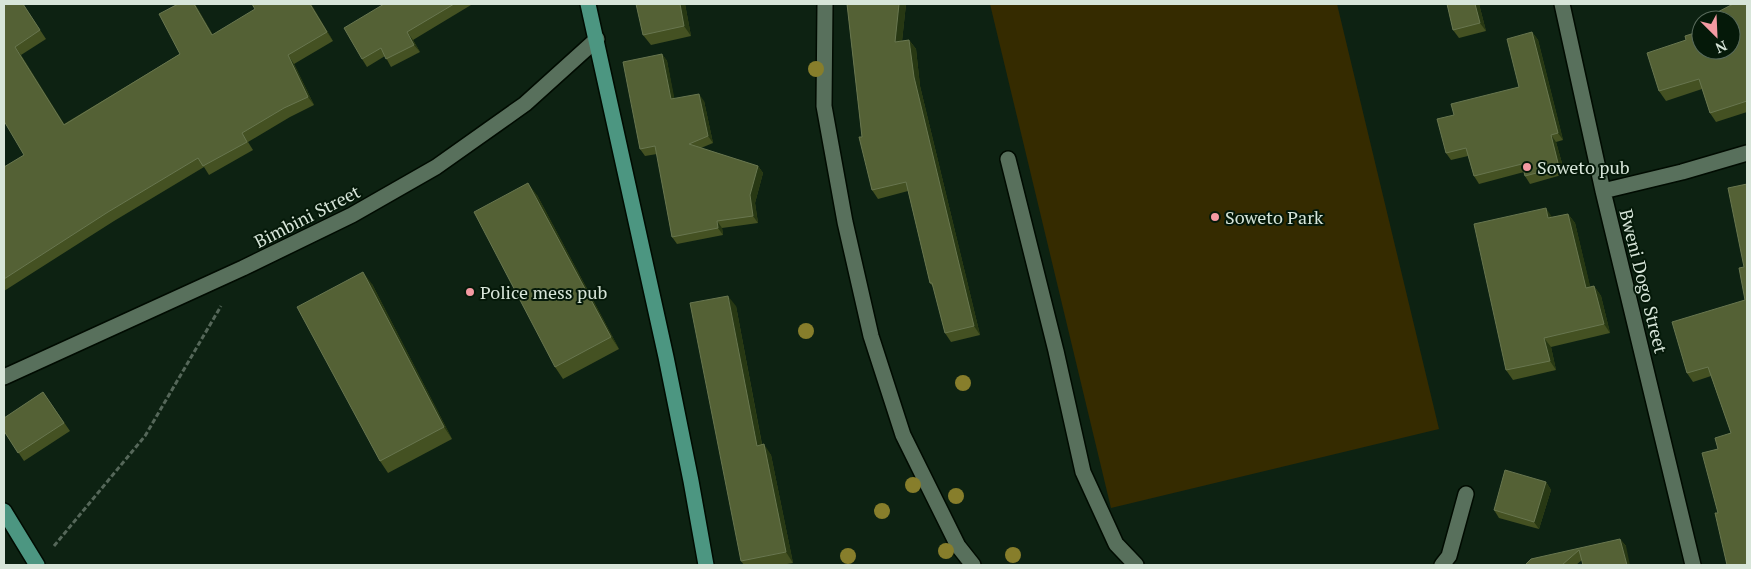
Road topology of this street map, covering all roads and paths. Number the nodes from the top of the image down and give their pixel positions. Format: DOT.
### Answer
graph roads {
  1 [pos="588,4"];
  2 [pos="825,4"];
  3 [pos="1562,4"];
  4 [pos="597,39"];
  5 [pos="1747,153"];
  6 [pos="1008,159"];
  7 [pos="1603,191"];
  8 [pos="243,268"];
  9 [pos="4,377"];
  10 [pos="1466,494"];
  11 [pos="4,511"];
  12 [pos="50,550"];
  13 [pos="37,565"];
  14 [pos="706,565"];
  15 [pos="973,565"];
  16 [pos="1136,565"];
  17 [pos="1442,565"];
  18 [pos="1693,565"];
  1 -- 4 [label="main road"];
  2 -- 15 [label="street"];
  3 -- 7 [label="street, Bweni Dogo Street"];
  4 -- 8 [label="street, Bimbini Street"];
  4 -- 14 [label="main road"];
  5 -- 7 [label="street"];
  6 -- 16 [label="street"];
  7 -- 18 [label="street, Bweni Dogo Street"];
  8 -- 9 [label="street, Bimbini Street"];
  8 -- 12 [label="path"];
  10 -- 17 [label="street"];
  11 -- 13 [label="main road"];
}
